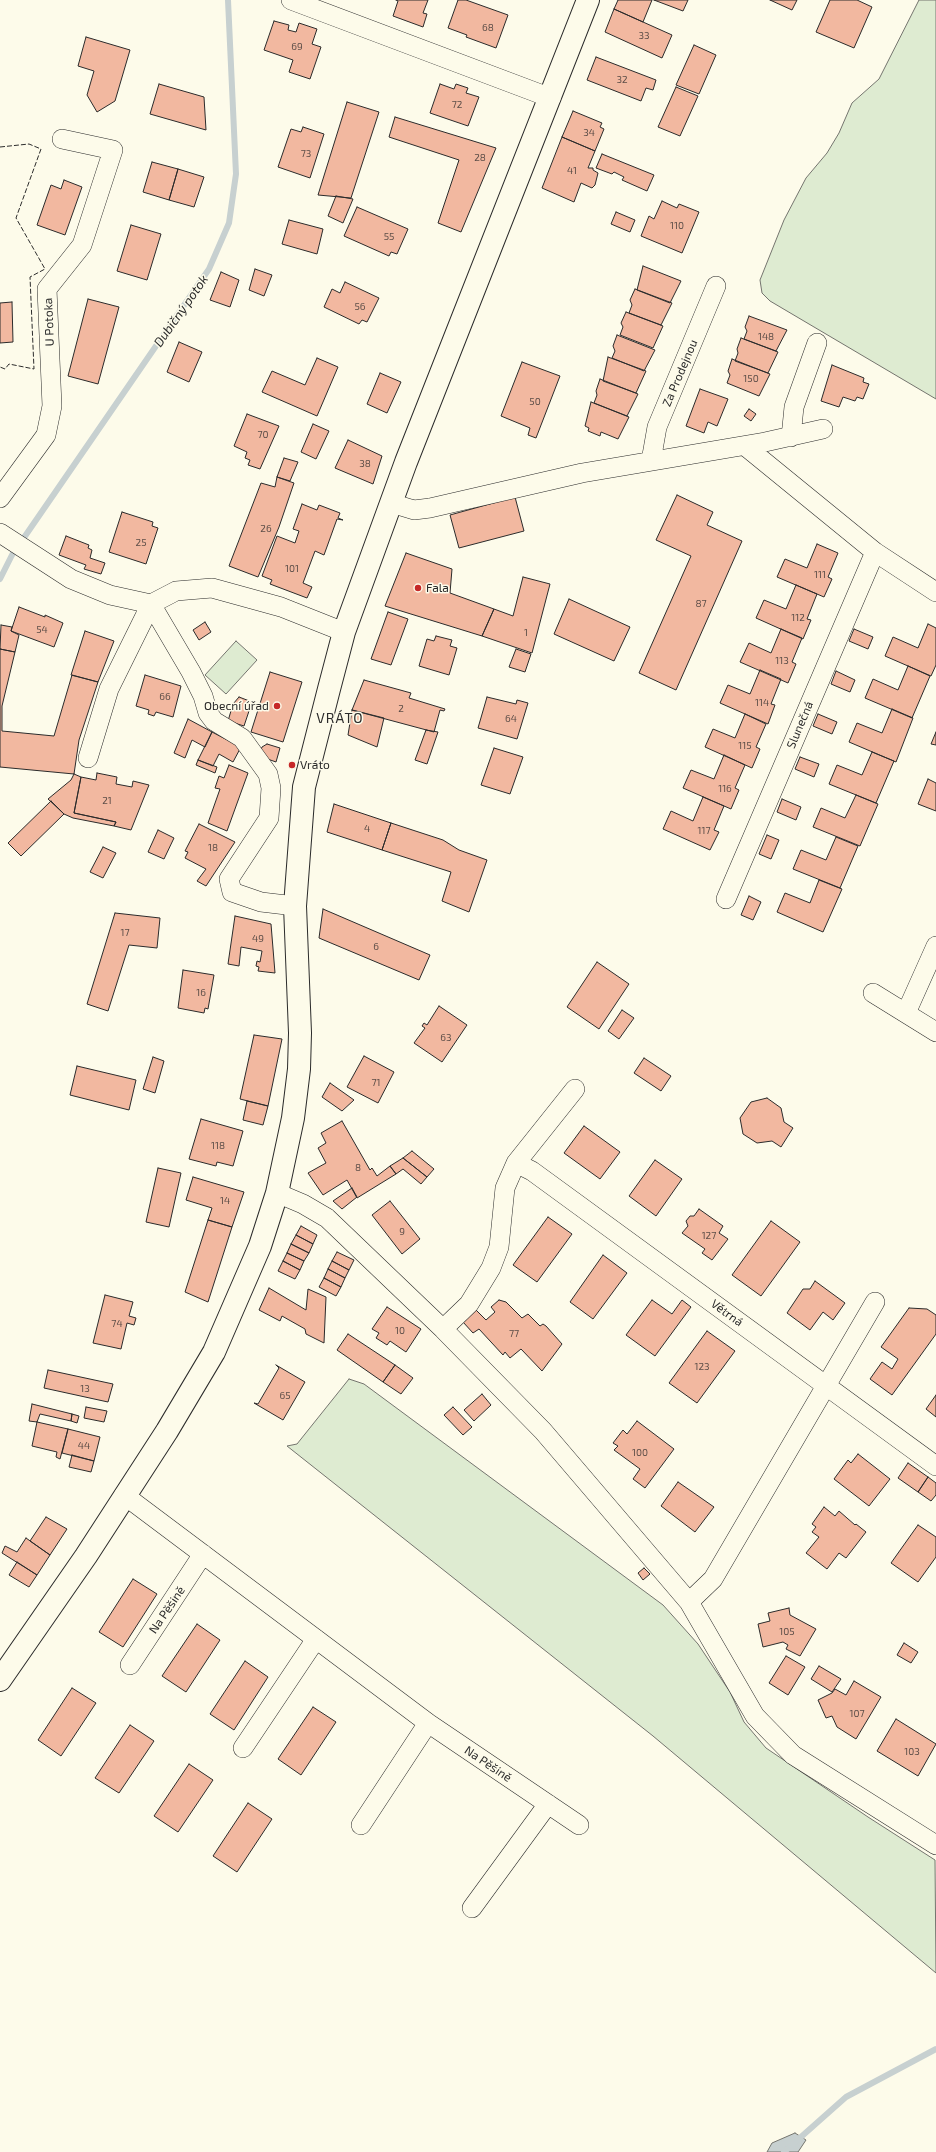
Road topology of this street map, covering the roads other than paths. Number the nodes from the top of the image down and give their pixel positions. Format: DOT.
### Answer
graph roads {
  1 [pos="291,0"];
  2 [pos="588,0"];
  3 [pos="551,98"];
  4 [pos="62,139"];
  5 [pos="716,286"];
  6 [pos="817,343"];
  7 [pos="823,429"];
  8 [pos="792,430"];
  9 [pos="745,446"];
  10 [pos="651,461"];
  11 [pos="0,498"];
  12 [pos="391,503"];
  13 [pos="4,535"];
  14 [pos="875,552"];
  15 [pos="936,592"];
  16 [pos="151,604"];
  17 [pos="344,632"];
  18 [pos="88,758"];
  19 [pos="726,899"];
  20 [pos="295,906"];
  21 [pos="936,946"];
  22 [pos="874,993"];
  23 [pos="906,1013"];
  24 [pos="936,1032"];
  25 [pos="575,1088"];
  26 [pos="516,1163"];
  27 [pos="277,1193"];
  28 [pos="875,1302"];
  29 [pos="443,1329"];
  30 [pos="828,1385"];
  31 [pos="936,1466"];
  32 [pos="124,1495"];
  33 [pos="203,1554"];
  34 [pos="689,1602"];
  35 [pos="316,1639"];
  36 [pos="130,1665"];
  37 [pos="0,1680"];
  38 [pos="428,1723"];
  39 [pos="243,1748"];
  40 [pos="548,1804"];
  41 [pos="361,1825"];
  42 [pos="579,1825"];
  43 [pos="936,1845"];
  44 [pos="472,1908"];
  1 -- 3 [label="street"];
  2 -- 3 [label="main road"];
  3 -- 12 [label="main road"];
  4 -- 11 [label="street, U Potoka"];
  5 -- 10 [label="street, Za Prodejnou"];
  6 -- 8 [label="street"];
  7 -- 8 [label="street"];
  8 -- 9 [label="street"];
  9 -- 10 [label="street"];
  9 -- 14 [label="street"];
  10 -- 12 [label="street"];
  12 -- 17 [label="main road"];
  13 -- 16 [label="street"];
  14 -- 15 [label="street"];
  14 -- 19 [label="street, Slunečná"];
  16 -- 17 [label="street"];
  16 -- 18 [label="street"];
  16 -- 20 [label="street"];
  17 -- 20 [label="main road"];
  20 -- 27 [label="main road"];
  21 -- 23 [label="street"];
  22 -- 23 [label="street"];
  23 -- 24 [label="street"];
  25 -- 26 [label="street"];
  26 -- 29 [label="street"];
  26 -- 30 [label="street, Větrná"];
  27 -- 29 [label="street"];
  27 -- 32 [label="main road"];
  28 -- 30 [label="street"];
  29 -- 34 [label="street"];
  30 -- 31 [label="street, Větrná"];
  30 -- 34 [label="street"];
  32 -- 33 [label="street, Na Pěšině"];
  32 -- 37 [label="main road"];
  33 -- 35 [label="street, Na Pěšině"];
  33 -- 36 [label="street, Na Pěšině"];
  34 -- 43 [label="street"];
  35 -- 38 [label="street, Na Pěšině"];
  35 -- 39 [label="street"];
  38 -- 40 [label="street, Na Pěšině"];
  38 -- 41 [label="street"];
  40 -- 42 [label="street, Na Pěšině"];
  40 -- 44 [label="street"];
}
